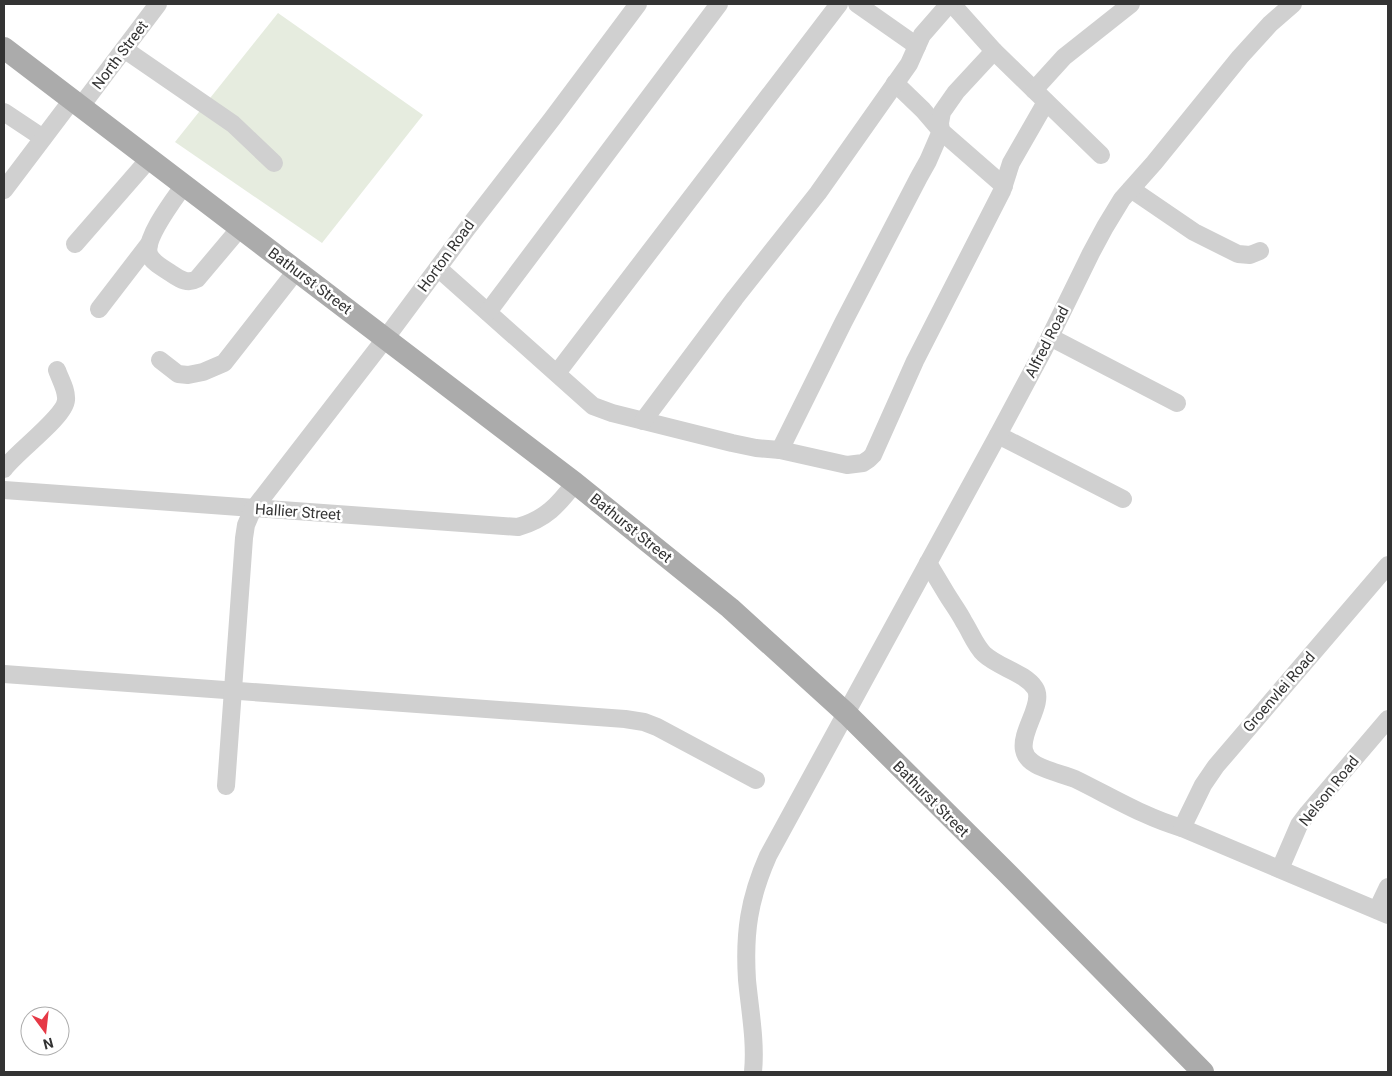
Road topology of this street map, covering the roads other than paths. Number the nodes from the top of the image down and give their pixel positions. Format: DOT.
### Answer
graph roads {
  1 [pos="158,4"];
  2 [pos="638,4"];
  3 [pos="719,4"];
  4 [pos="839,4"];
  5 [pos="857,4"];
  6 [pos="951,4"];
  7 [pos="1131,4"];
  8 [pos="1293,4"];
  9 [pos="917,46"];
  10 [pos="4,48"];
  11 [pos="124,49"];
  12 [pos="994,51"];
  13 [pos="895,83"];
  14 [pos="1040,96"];
  15 [pos="77,103"];
  16 [pos="4,112"];
  17 [pos="941,131"];
  18 [pos="43,138"];
  19 [pos="1101,154"];
  20 [pos="150,158"];
  21 [pos="274,163"];
  22 [pos="184,185"];
  23 [pos="1004,186"];
  24 [pos="1131,189"];
  25 [pos="4,190"];
  26 [pos="240,228"];
  27 [pos="75,244"];
  28 [pos="149,244"];
  29 [pos="1260,251"];
  30 [pos="438,268"];
  31 [pos="296,270"];
  32 [pos="99,308"];
  33 [pos="488,312"];
  34 [pos="1050,337"];
  35 [pos="385,339"];
  36 [pos="160,360"];
  37 [pos="57,370"];
  38 [pos="557,374"];
  39 [pos="1177,403"];
  40 [pos="643,421"];
  41 [pos="998,435"];
  42 [pos="780,450"];
  43 [pos="4,469"];
  44 [pos="575,482"];
  45 [pos="4,490"];
  46 [pos="1123,499"];
  47 [pos="254,508"];
  48 [pos="928,563"];
  49 [pos="1388,565"];
  50 [pos="4,674"];
  51 [pos="232,691"];
  52 [pos="846,714"];
  53 [pos="1388,719"];
  54 [pos="756,780"];
  55 [pos="226,786"];
  56 [pos="1182,828"];
  57 [pos="1280,869"];
  58 [pos="1388,887"];
  59 [pos="1383,913"];
  60 [pos="753,1072"];
  61 [pos="1203,1072"];
  1 -- 11 [label="street, North Street"];
  2 -- 30 [label="street, Horton Road"];
  3 -- 33 [label="street"];
  4 -- 38 [label="street"];
  5 -- 9 [label="street"];
  6 -- 9 [label="street"];
  6 -- 12 [label="street"];
  7 -- 14 [label="street"];
  8 -- 24 [label="street, Alfred Road"];
  9 -- 13 [label="street"];
  10 -- 15 [label="main road, Bathurst Street"];
  11 -- 15 [label="street, North Street"];
  11 -- 21 [label="street"];
  12 -- 14 [label="street"];
  12 -- 17 [label="street"];
  13 -- 17 [label="street"];
  13 -- 40 [label="street"];
  14 -- 19 [label="street"];
  14 -- 23 [label="street"];
  15 -- 18 [label="street, North Street"];
  15 -- 20 [label="main road, Bathurst Street"];
  16 -- 18 [label="street"];
  17 -- 23 [label="street"];
  17 -- 42 [label="street"];
  18 -- 25 [label="street, North Street"];
  20 -- 22 [label="main road, Bathurst Street"];
  20 -- 27 [label="street"];
  22 -- 26 [label="main road, Bathurst Street"];
  22 -- 28 [label="street"];
  23 -- 42 [label="street"];
  24 -- 29 [label="street"];
  24 -- 34 [label="street, Alfred Road"];
  26 -- 28 [label="street"];
  26 -- 31 [label="main road, Bathurst Street"];
  28 -- 32 [label="street"];
  30 -- 33 [label="street"];
  30 -- 35 [label="street, Horton Road"];
  31 -- 35 [label="main road, Bathurst Street"];
  31 -- 36 [label="street"];
  33 -- 38 [label="street"];
  34 -- 39 [label="street"];
  34 -- 41 [label="street, Alfred Road"];
  35 -- 44 [label="main road, Bathurst Street"];
  35 -- 47 [label="street, Horton Road"];
  37 -- 43 [label="street"];
  38 -- 40 [label="street"];
  40 -- 42 [label="street"];
  41 -- 46 [label="street"];
  41 -- 48 [label="street, Alfred Road"];
  44 -- 47 [label="street, Hallier Street"];
  44 -- 52 [label="main road, Bathurst Street"];
  45 -- 47 [label="street, Hallier Street"];
  47 -- 51 [label="street, Horton Road"];
  48 -- 52 [label="street, Alfred Road"];
  48 -- 56 [label="street"];
  49 -- 56 [label="street, Groenvlei Road"];
  50 -- 51 [label="street"];
  51 -- 54 [label="street"];
  51 -- 55 [label="street, Horton Road"];
  52 -- 60 [label="street, Alfred Road"];
  52 -- 61 [label="main road, Bathurst Street"];
  53 -- 57 [label="street, Nelson Road"];
  56 -- 57 [label="street"];
  57 -- 59 [label="street"];
  58 -- 59 [label="street"];
}
